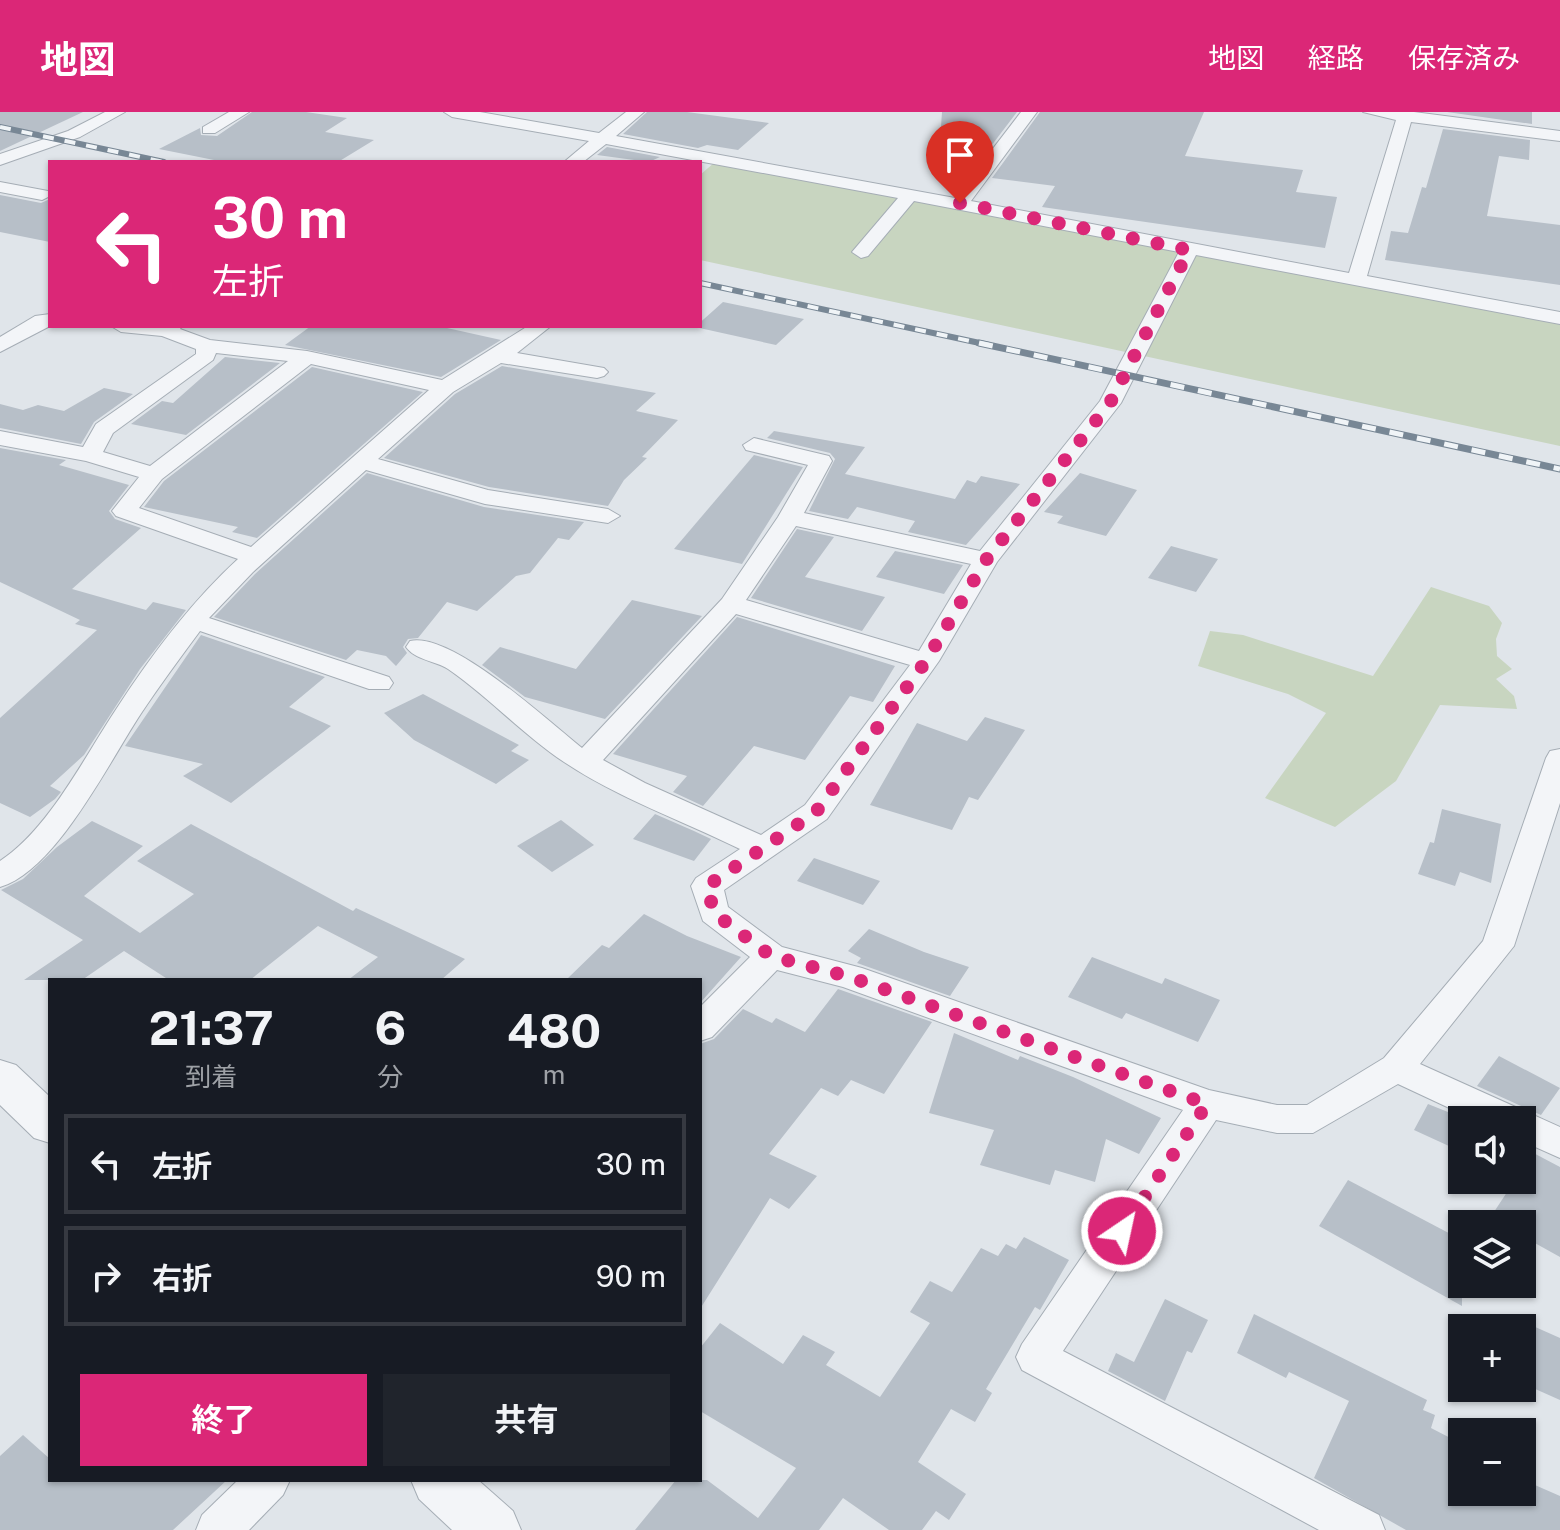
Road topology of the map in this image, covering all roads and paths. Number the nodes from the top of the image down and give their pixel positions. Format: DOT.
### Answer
graph roads {
  1 [pos="117,112"];
  2 [pos="241,112"];
  3 [pos="452,112"];
  4 [pos="636,112"];
  5 [pos="1029,112"];
  6 [pos="1371,112"];
  7 [pos="1405,114"];
  8 [pos="209,130"];
  9 [pos="1560,136"];
  10 [pos="602,138"];
  11 [pos="0,160"];
  12 [pos="574,160"];
  13 [pos="700,160"];
  14 [pos="704,161"];
  15 [pos="0,187"];
  16 [pos="911,194"];
  17 [pos="42,195"];
  18 [pos="960,203"];
  19 [pos="1189,250"];
  20 [pos="861,252"];
  21 [pos="1356,280"];
  22 [pos="1560,318"];
  23 [pos="48,320"];
  24 [pos="169,328"];
  25 [pos="538,328"];
  26 [pos="0,346"];
  27 [pos="206,346"];
  28 [pos="499,356"];
  29 [pos="307,357"];
  30 [pos="597,372"];
  31 [pos="445,387"];
  32 [pos="0,438"];
  33 [pos="754,445"];
  34 [pos="90,455"];
  35 [pos="362,461"];
  36 [pos="154,474"];
  37 [pos="608,516"];
  38 [pos="790,517"];
  39 [pos="255,557"];
  40 [pos="986,560"];
  41 [pos="731,604"];
  42 [pos="194,621"];
  43 [pos="419,647"];
  44 [pos="926,661"];
  45 [pos="379,683"];
  46 [pos="1560,758"];
  47 [pos="585,762"];
  48 [pos="763,848"];
  49 [pos="0,876"];
  50 [pos="771,956"];
  51 [pos="702,1026"];
  52 [pos="1396,1068"];
  53 [pos="0,1077"];
  54 [pos="1207,1104"];
  55 [pos="1479,1106"];
  56 [pos="48,1123"];
  57 [pos="1536,1132"];
  58 [pos="1560,1143"];
  59 [pos="266,1482"];
  60 [pos="440,1482"];
  61 [pos="218,1530"];
  62 [pos="493,1530"];
  63 [pos="1363,1530"];
  1 -- 11 [label="street"];
  2 -- 8 [label="street"];
  3 -- 10 [label="street"];
  4 -- 10 [label="street"];
  5 -- 18 [label="street"];
  6 -- 7 [label="street"];
  7 -- 9 [label="street"];
  7 -- 21 [label="street"];
  10 -- 12 [label="street"];
  10 -- 13 [label="street"];
  14 -- 16 [label="street"];
  15 -- 17 [label="street"];
  16 -- 18 [label="street"];
  16 -- 20 [label="street"];
  18 -- 19 [label="street"];
  19 -- 21 [label="street"];
  19 -- 40 [label="street"];
  21 -- 22 [label="street"];
  23 -- 26 [label="street"];
  24 -- 27 [label="street"];
  25 -- 28 [label="street"];
  27 -- 29 [label="street"];
  27 -- 34 [label="street"];
  28 -- 30 [label="street"];
  28 -- 31 [label="street"];
  29 -- 31 [label="street"];
  29 -- 36 [label="street"];
  31 -- 35 [label="street"];
  32 -- 34 [label="street"];
  33 -- 38 [label="street"];
  34 -- 36 [label="street"];
  35 -- 37 [label="street"];
  35 -- 39 [label="street"];
  36 -- 39 [label="street"];
  38 -- 40 [label="street"];
  38 -- 41 [label="street"];
  39 -- 42 [label="street"];
  40 -- 44 [label="street"];
  41 -- 44 [label="street"];
  41 -- 47 [label="street"];
  42 -- 45 [label="street"];
  42 -- 49 [label="street"];
  43 -- 47 [label="street"];
  44 -- 48 [label="street"];
  46 -- 52 [label="street"];
  47 -- 48 [label="street"];
  48 -- 50 [label="street"];
  50 -- 51 [label="street"];
  50 -- 54 [label="street"];
  52 -- 54 [label="street"];
  52 -- 55 [label="street"];
  53 -- 56 [label="street"];
  54 -- 63 [label="street"];
  57 -- 58 [label="street"];
  59 -- 61 [label="street"];
  60 -- 62 [label="street"];
}
